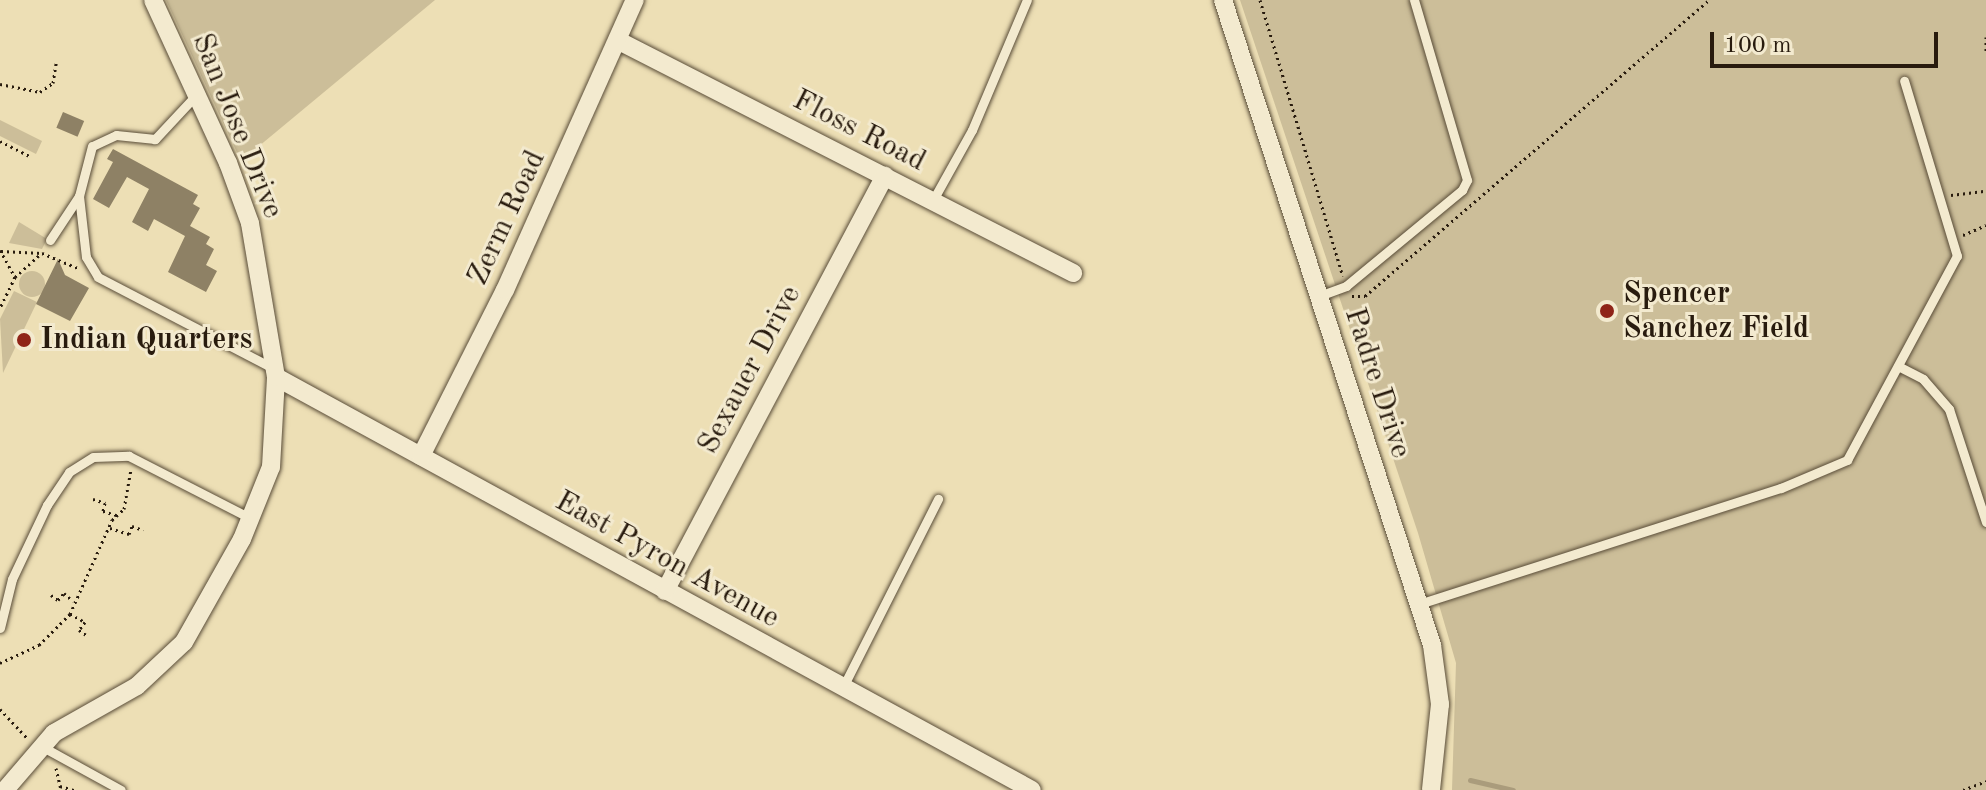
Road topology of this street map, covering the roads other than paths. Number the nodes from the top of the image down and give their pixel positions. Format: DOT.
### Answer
graph roads {
  1 [pos="153,0"];
  2 [pos="635,0"];
  3 [pos="1027,0"];
  4 [pos="1223,0"];
  5 [pos="1414,0"];
  6 [pos="619,41"];
  7 [pos="1904,81"];
  8 [pos="197,94"];
  9 [pos="885,176"];
  10 [pos="79,196"];
  11 [pos="933,200"];
  12 [pos="50,240"];
  13 [pos="1073,273"];
  14 [pos="1319,296"];
  15 [pos="1898,366"];
  16 [pos="276,373"];
  17 [pos="421,456"];
  18 [pos="938,499"];
  19 [pos="252,519"];
  20 [pos="1986,522"];
  21 [pos="665,591"];
  22 [pos="1419,604"];
  23 [pos="0,628"];
  24 [pos="843,687"];
  25 [pos="34,742"];
  26 [pos="5,790"];
  27 [pos="121,790"];
  28 [pos="1032,790"];
  29 [pos="1431,790"];
  1 -- 8 [label="street, San Jose Drive"];
  2 -- 6 [label="street, Zerm Road"];
  3 -- 11 [label="lane"];
  4 -- 14 [label="street, Padre Drive"];
  5 -- 14 [label="lane"];
  6 -- 9 [label="street, Floss Road"];
  6 -- 17 [label="street, Zerm Road"];
  7 -- 15 [label="lane"];
  8 -- 10 [label="lane"];
  8 -- 16 [label="street, San Jose Drive"];
  9 -- 11 [label="street, Floss Road"];
  9 -- 21 [label="street, Sexauer Drive"];
  10 -- 12 [label="lane"];
  10 -- 16 [label="lane"];
  11 -- 13 [label="street, Floss Road"];
  14 -- 22 [label="street, Padre Drive"];
  15 -- 20 [label="lane"];
  15 -- 22 [label="lane"];
  16 -- 17 [label="street, East Pyron Avenue"];
  16 -- 19 [label="street, San Jose Drive"];
  17 -- 21 [label="street, East Pyron Avenue"];
  18 -- 24 [label="lane"];
  19 -- 23 [label="lane"];
  19 -- 25 [label="street, San Jose Drive"];
  21 -- 24 [label="street, East Pyron Avenue"];
  22 -- 29 [label="street, Padre Drive"];
  24 -- 28 [label="street, East Pyron Avenue"];
  25 -- 26 [label="street, San Jose Drive"];
  25 -- 27 [label="lane"];
}
